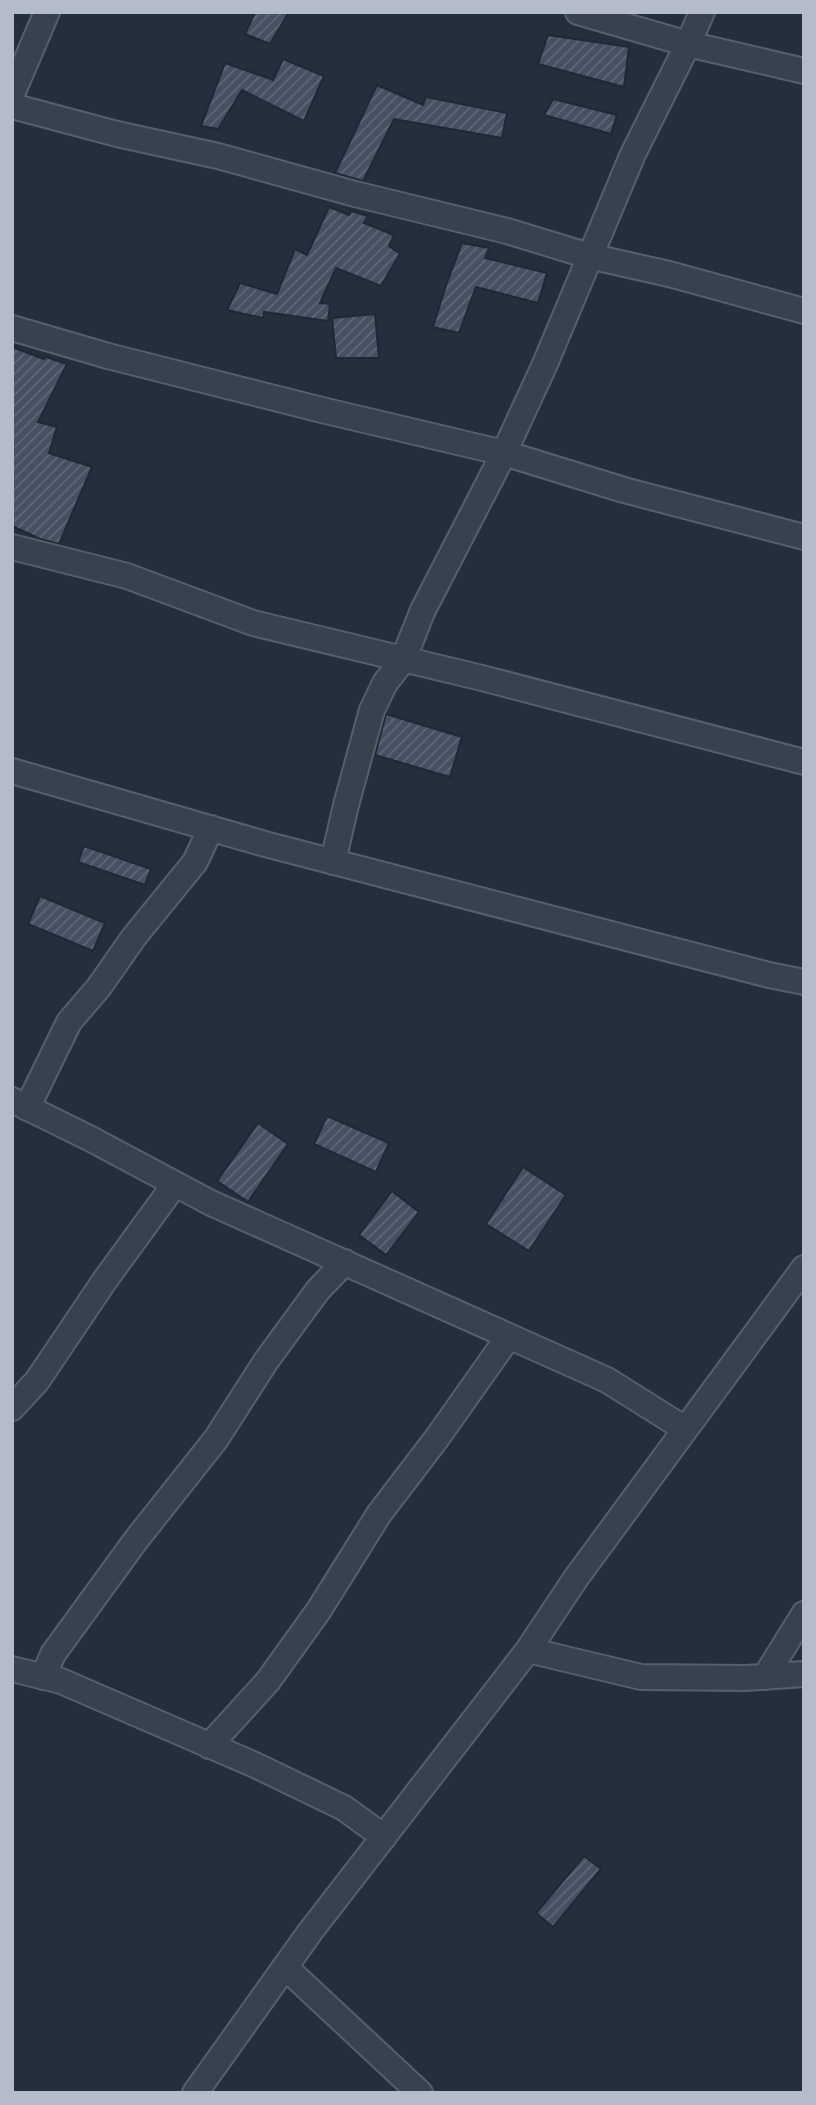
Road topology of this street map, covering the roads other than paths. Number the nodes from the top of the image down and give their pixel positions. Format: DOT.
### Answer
graph roads {
  1 [pos="47,12"];
  2 [pos="578,12"];
  3 [pos="702,12"];
  4 [pos="688,44"];
  5 [pos="804,71"];
  6 [pos="12,94"];
  7 [pos="12,106"];
  8 [pos="589,256"];
  9 [pos="804,311"];
  10 [pos="12,328"];
  11 [pos="503,453"];
  12 [pos="804,537"];
  13 [pos="12,547"];
  14 [pos="403,660"];
  15 [pos="804,762"];
  16 [pos="12,771"];
  17 [pos="211,828"];
  18 [pos="333,862"];
  19 [pos="804,982"];
  20 [pos="20,1104"];
  21 [pos="175,1184"];
  22 [pos="345,1262"];
  23 [pos="804,1268"];
  24 [pos="509,1336"];
  25 [pos="12,1408"];
  26 [pos="685,1429"];
  27 [pos="804,1614"];
  28 [pos="528,1650"];
  29 [pos="12,1669"];
  30 [pos="804,1674"];
  31 [pos="43,1677"];
  32 [pos="765,1677"];
  33 [pos="209,1746"];
  34 [pos="383,1837"];
  35 [pos="285,1967"];
  36 [pos="195,2093"];
  37 [pos="420,2093"];
  1 -- 6 [label="street"];
  2 -- 4 [label="street"];
  3 -- 4 [label="street"];
  4 -- 5 [label="street"];
  4 -- 8 [label="street"];
  7 -- 8 [label="street"];
  8 -- 9 [label="street"];
  8 -- 11 [label="street"];
  10 -- 11 [label="street"];
  11 -- 12 [label="street"];
  11 -- 14 [label="street"];
  13 -- 14 [label="street"];
  14 -- 15 [label="street"];
  14 -- 18 [label="street"];
  16 -- 17 [label="street"];
  17 -- 18 [label="street"];
  17 -- 20 [label="street"];
  18 -- 19 [label="street"];
  20 -- 21 [label="street"];
  21 -- 22 [label="street"];
  21 -- 25 [label="street"];
  22 -- 24 [label="street"];
  22 -- 31 [label="street"];
  23 -- 26 [label="street"];
  24 -- 26 [label="street"];
  24 -- 33 [label="street"];
  26 -- 28 [label="street"];
  27 -- 32 [label="street"];
  28 -- 32 [label="street"];
  28 -- 34 [label="street"];
  29 -- 31 [label="street"];
  30 -- 32 [label="street"];
  31 -- 33 [label="street"];
  33 -- 34 [label="street"];
  34 -- 35 [label="street"];
  35 -- 36 [label="street"];
  35 -- 37 [label="street"];
}
